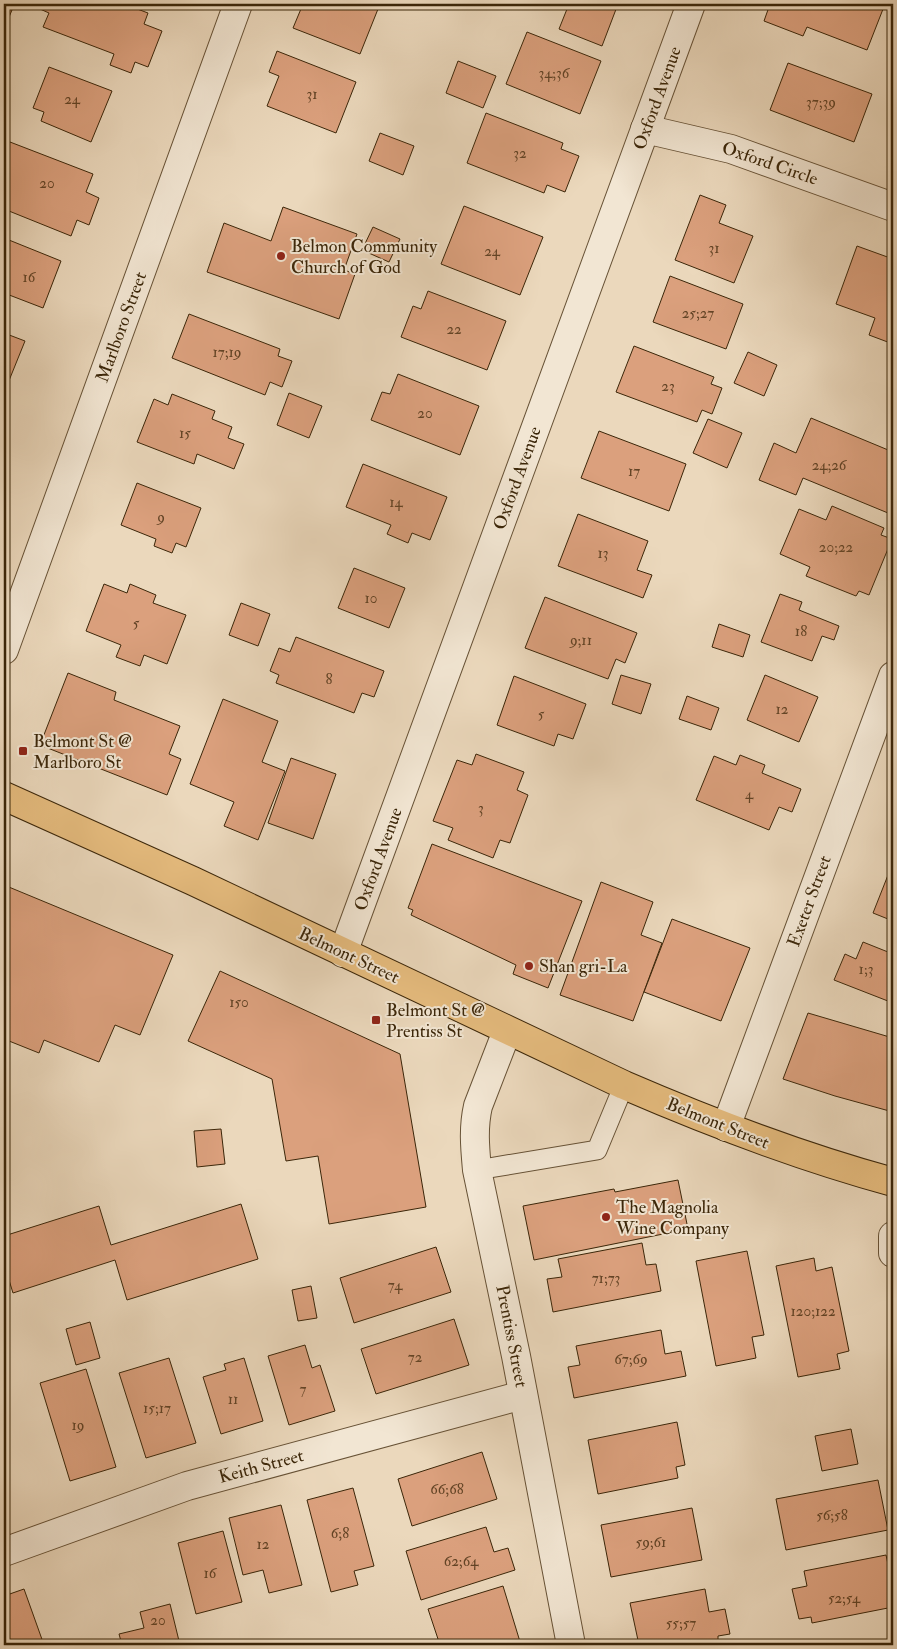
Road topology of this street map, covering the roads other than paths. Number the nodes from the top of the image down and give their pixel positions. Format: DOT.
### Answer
graph roads {
  1 [pos="238,4"];
  2 [pos="691,4"];
  3 [pos="645,130"];
  4 [pos="893,207"];
  5 [pos="4,650"];
  6 [pos="893,676"];
  7 [pos="4,796"];
  8 [pos="344,953"];
  9 [pos="507,1031"];
  10 [pos="624,1085"];
  11 [pos="726,1127"];
  12 [pos="477,1170"];
  13 [pos="893,1182"];
  14 [pos="893,1236"];
  15 [pos="893,1253"];
  16 [pos="524,1395"];
  17 [pos="4,1552"];
  18 [pos="571,1645"];
  1 -- 5 [label="street, Marlboro Street"];
  2 -- 3 [label="street, Oxford Avenue"];
  3 -- 4 [label="street, Oxford Circle"];
  3 -- 8 [label="street, Oxford Avenue"];
  6 -- 11 [label="street, Exeter Street"];
  7 -- 8 [label="main road, Belmont Street"];
  8 -- 9 [label="main road, Belmont Street"];
  9 -- 10 [label="main road, Belmont Street"];
  9 -- 12 [label="street, Prentiss Street"];
  10 -- 11 [label="main road, Belmont Street"];
  10 -- 12 [label="lane"];
  11 -- 13 [label="main road, Belmont Street"];
  12 -- 16 [label="street, Prentiss Street"];
  14 -- 15 [label="street"];
  16 -- 17 [label="street, Keith Street"];
  16 -- 18 [label="street, Prentiss Street"];
}
